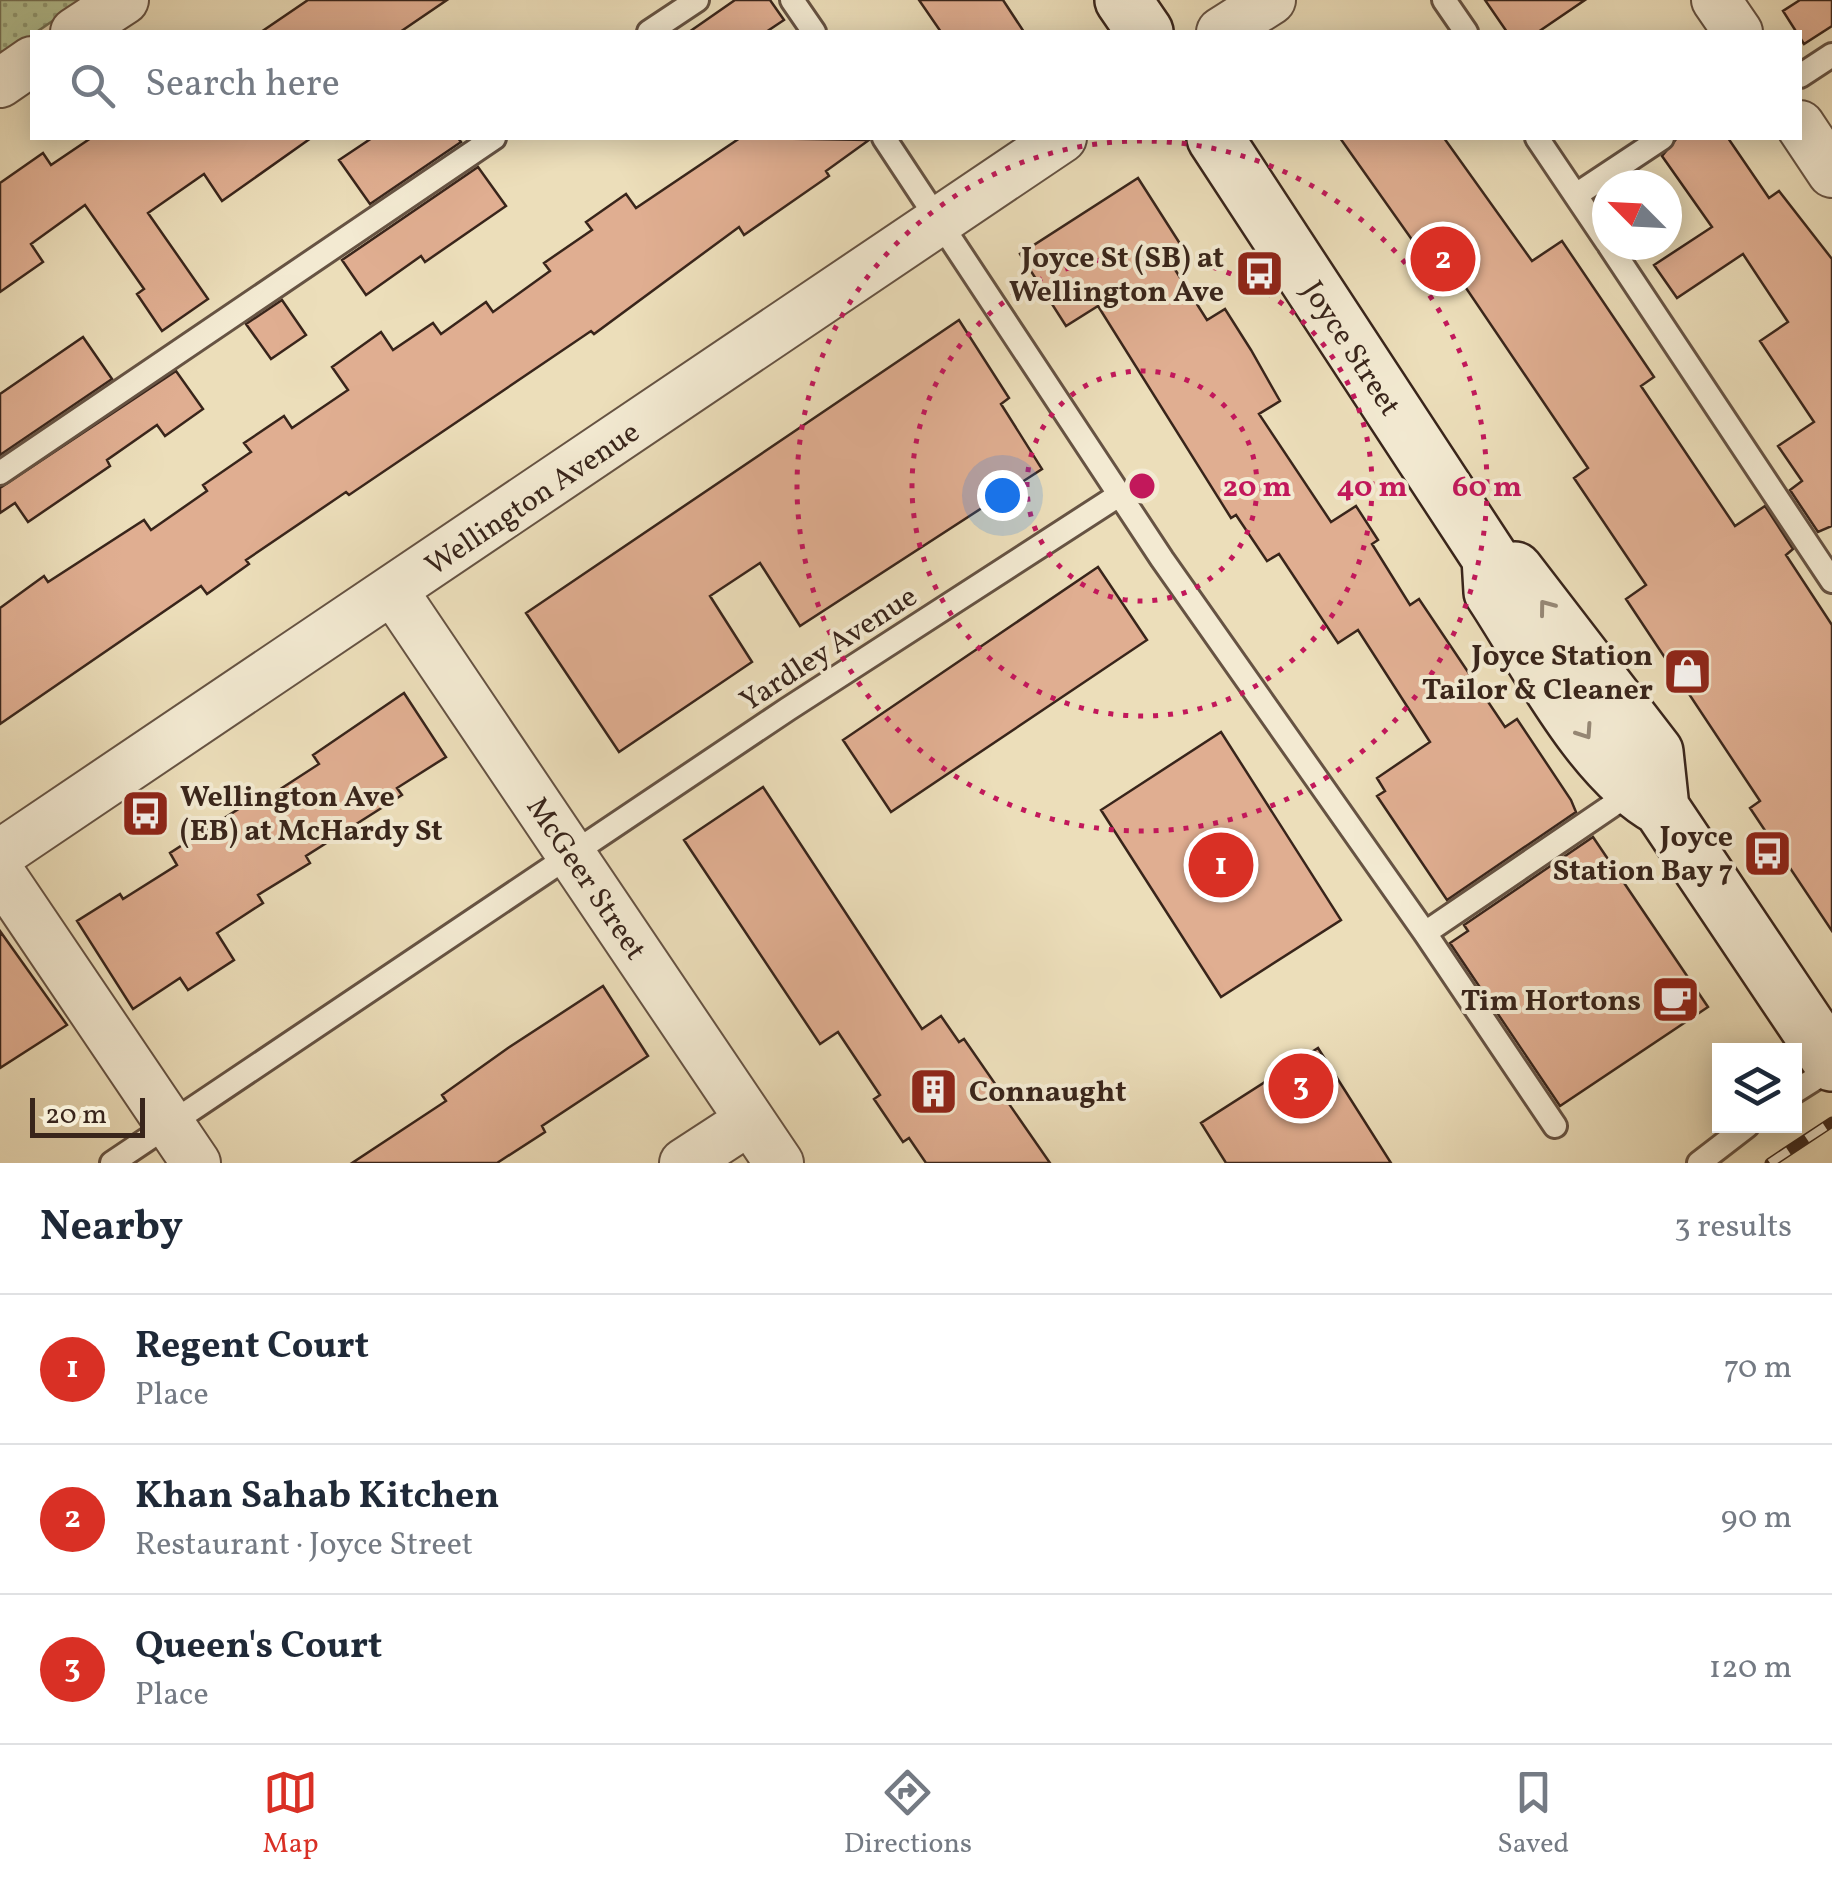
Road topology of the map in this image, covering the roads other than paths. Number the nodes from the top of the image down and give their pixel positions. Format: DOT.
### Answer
graph roads {
  1 [pos="124,0"];
  2 [pos="698,0"];
  3 [pos="792,0"];
  4 [pos="1122,0"];
  5 [pos="1270,0"];
  6 [pos="1444,0"];
  7 [pos="1716,0"];
  8 [pos="78,30"];
  9 [pos="653,30"];
  10 [pos="813,30"];
  11 [pos="1143,30"];
  12 [pos="1224,30"];
  13 [pos="1465,30"];
  14 [pos="1737,30"];
  15 [pos="1832,55"];
  16 [pos="30,62"];
  17 [pos="1802,75"];
  18 [pos="0,83"];
  19 [pos="1802,128"];
  20 [pos="491,140"];
  21 [pos="885,140"];
  22 [pos="1059,140"];
  23 [pos="1216,140"];
  24 [pos="1538,140"];
  25 [pos="1659,140"];
  26 [pos="1832,174"];
  27 [pos="1576,195"];
  28 [pos="939,219"];
  29 [pos="1592,220"];
  30 [pos="1619,260"];
  31 [pos="0,473"];
  32 [pos="1119,495"];
  33 [pos="1832,581"];
  34 [pos="394,592"];
  35 [pos="1647,800"];
  36 [pos="0,854"];
  37 [pos="570,854"];
  38 [pos="0,872"];
  39 [pos="1425,933"];
  40 [pos="1832,1065"];
  41 [pos="1802,1086"];
  42 [pos="750,1120"];
  43 [pos="170,1124"];
  44 [pos="1555,1126"];
  45 [pos="1738,1133"];
  46 [pos="112,1163"];
  47 [pos="196,1163"];
  48 [pos="684,1163"];
  49 [pos="779,1163"];
  50 [pos="1699,1163"];
  1 -- 8 [label="street"];
  2 -- 9 [label="lane"];
  3 -- 10 [label="lane"];
  4 -- 11 [label="main road"];
  5 -- 12 [label="street"];
  6 -- 13 [label="lane"];
  7 -- 14 [label="street"];
  15 -- 17 [label="lane"];
  16 -- 18 [label="street"];
  19 -- 26 [label="street"];
  20 -- 31 [label="lane"];
  21 -- 28 [label="lane"];
  22 -- 28 [label="street, Wellington Avenue"];
  23 -- 35 [label="main road, Joyce Street"];
  24 -- 27 [label="lane"];
  25 -- 27 [label="lane"];
  27 -- 29 [label="lane"];
  28 -- 32 [label="lane"];
  28 -- 34 [label="street, Wellington Avenue"];
  30 -- 33 [label="lane"];
  32 -- 37 [label="lane, Yardley Avenue"];
  32 -- 39 [label="lane"];
  34 -- 36 [label="street, Wellington Avenue"];
  34 -- 37 [label="street, McGeer Street"];
  35 -- 39 [label="lane"];
  35 -- 40 [label="main road, Joyce Street"];
  37 -- 42 [label="street, McGeer Street"];
  37 -- 43 [label="lane, Yardley Avenue"];
  38 -- 43 [label="street"];
  39 -- 44 [label="lane"];
  40 -- 41 [label="lane"];
  42 -- 48 [label="street"];
  42 -- 49 [label="street, McGeer Street"];
  43 -- 46 [label="lane, Yardley Avenue"];
  43 -- 47 [label="street"];
  45 -- 50 [label="lane"];
}
